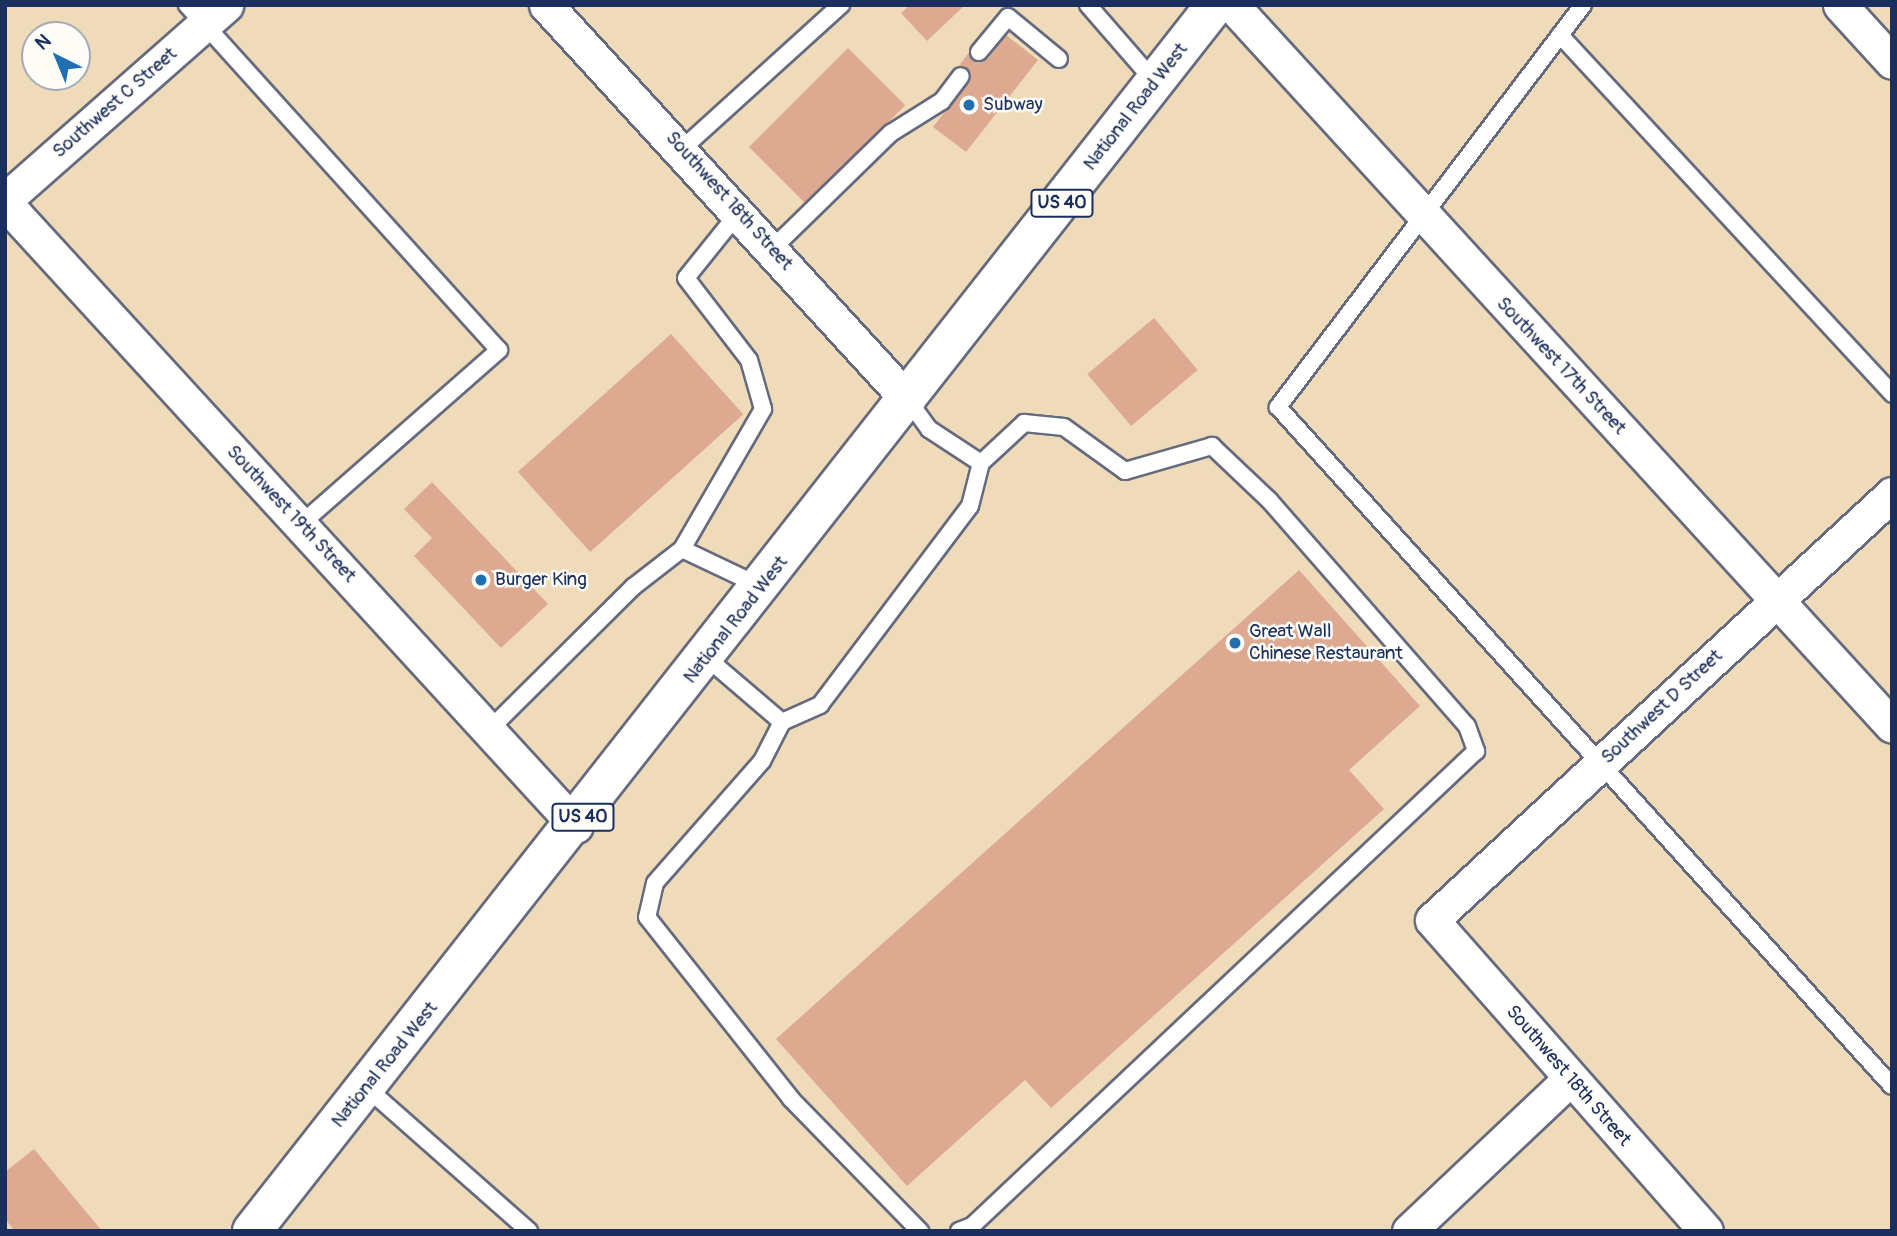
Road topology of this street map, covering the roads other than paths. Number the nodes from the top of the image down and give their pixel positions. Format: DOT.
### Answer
graph roads {
  1 [pos="546,5"];
  2 [pos="841,5"];
  3 [pos="1088,5"];
  4 [pos="1215,5"];
  5 [pos="1232,5"];
  6 [pos="1583,5"];
  7 [pos="1840,5"];
  8 [pos="206,12"];
  9 [pos="1560,35"];
  10 [pos="979,52"];
  11 [pos="1059,59"];
  12 [pos="1892,62"];
  13 [pos="961,76"];
  14 [pos="1155,82"];
  15 [pos="682,149"];
  16 [pos="5,202"];
  17 [pos="738,212"];
  18 [pos="1423,216"];
  19 [pos="772,248"];
  20 [pos="1892,394"];
  21 [pos="908,400"];
  22 [pos="981,463"];
  23 [pos="1892,494"];
  24 [pos="300,524"];
  25 [pos="681,549"];
  26 [pos="762,587"];
  27 [pos="1776,601"];
  28 [pos="707,658"];
  29 [pos="782,722"];
  30 [pos="1892,726"];
  31 [pos="489,730"];
  32 [pos="1601,764"];
  33 [pos="576,826"];
  34 [pos="1432,920"];
  35 [pos="1570,1079"];
  36 [pos="1892,1086"];
  37 [pos="367,1088"];
  38 [pos="252,1231"];
  39 [pos="529,1231"];
  40 [pos="920,1231"];
  41 [pos="959,1231"];
  42 [pos="1409,1231"];
  43 [pos="1706,1231"];
  1 -- 15 [label="street, Southwest 18th Street"];
  2 -- 15 [label="lane"];
  3 -- 14 [label="lane"];
  4 -- 14 [label="main road, National Road West / US 40"];
  5 -- 18 [label="street, Southwest 17th Street"];
  6 -- 9 [label="lane"];
  7 -- 12 [label="street"];
  8 -- 16 [label="street, Southwest C Street"];
  8 -- 24 [label="lane"];
  9 -- 18 [label="lane"];
  9 -- 20 [label="lane"];
  10 -- 11 [label="lane"];
  13 -- 19 [label="lane"];
  14 -- 21 [label="main road, National Road West / US 40"];
  15 -- 17 [label="street, Southwest 18th Street"];
  16 -- 24 [label="street, Southwest 19th Street"];
  17 -- 19 [label="street, Southwest 18th Street"];
  17 -- 25 [label="lane"];
  18 -- 27 [label="street, Southwest 17th Street"];
  18 -- 32 [label="lane"];
  19 -- 21 [label="street, Southwest 18th Street"];
  21 -- 22 [label="lane"];
  21 -- 26 [label="main road, National Road West / US 40"];
  22 -- 29 [label="lane"];
  22 -- 41 [label="lane"];
  23 -- 27 [label="street, Southwest D Street"];
  24 -- 31 [label="street, Southwest 19th Street"];
  25 -- 26 [label="lane"];
  25 -- 31 [label="lane"];
  26 -- 28 [label="main road, National Road West / US 40"];
  27 -- 30 [label="street, Southwest 17th Street"];
  27 -- 32 [label="street, Southwest D Street"];
  28 -- 29 [label="lane"];
  28 -- 33 [label="main road, National Road West / US 40"];
  29 -- 40 [label="lane"];
  31 -- 33 [label="street, Southwest 19th Street"];
  32 -- 34 [label="street, Southwest D Street"];
  32 -- 36 [label="lane"];
  33 -- 37 [label="main road, National Road West / US 40"];
  34 -- 35 [label="street, Southwest 18th Street"];
  35 -- 42 [label="street"];
  35 -- 43 [label="street, Southwest 18th Street"];
  37 -- 38 [label="main road, National Road West / US 40"];
  37 -- 39 [label="lane"];
}
